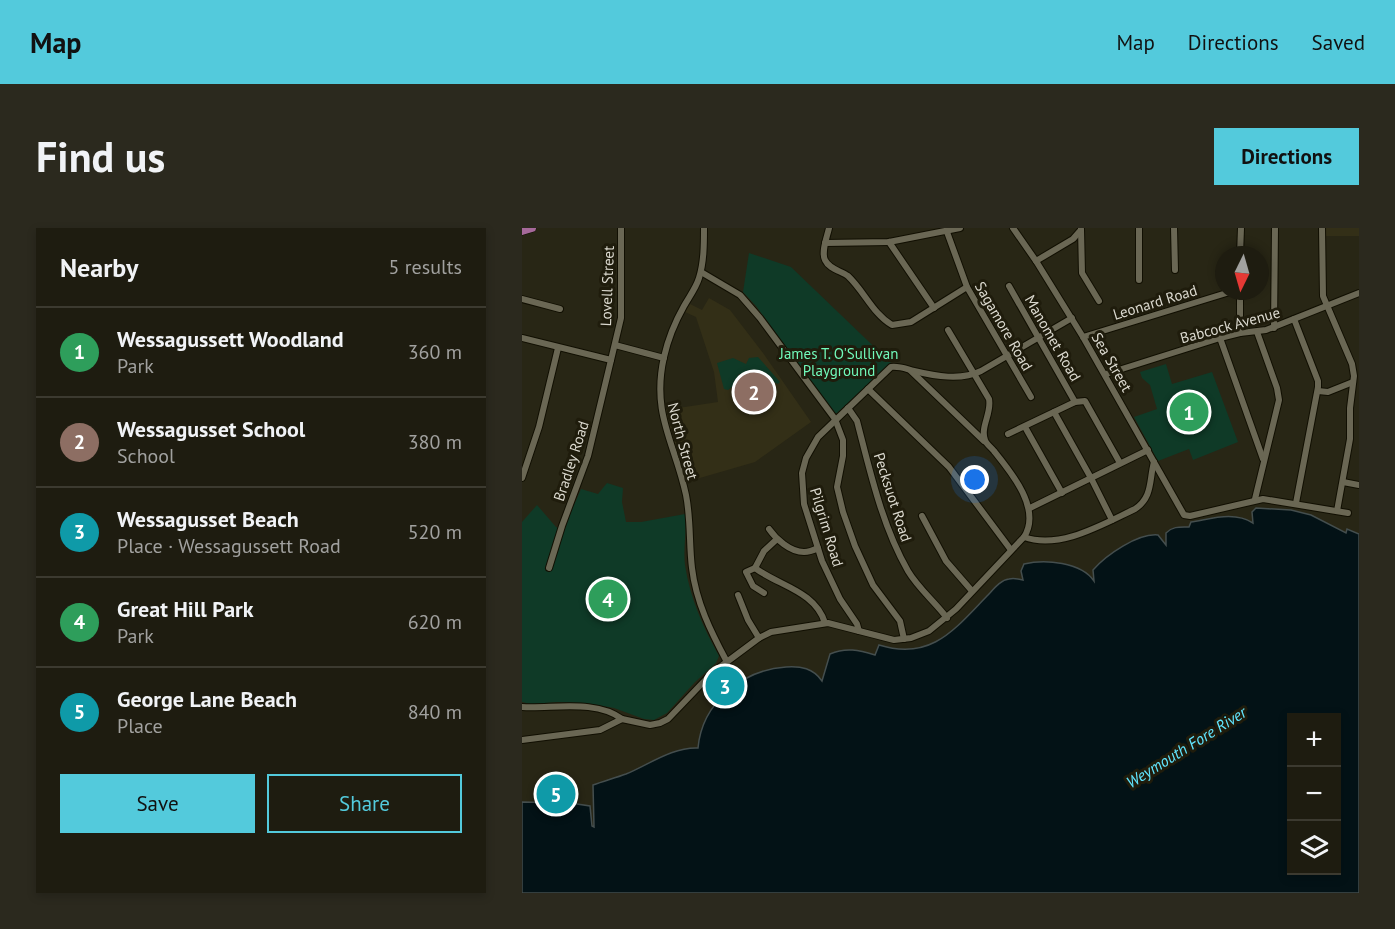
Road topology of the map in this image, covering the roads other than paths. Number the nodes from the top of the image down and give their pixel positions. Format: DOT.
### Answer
graph roads {
  1 [pos="532,228"];
  2 [pos="621,228"];
  3 [pos="704,228"];
  4 [pos="829,228"];
  5 [pos="960,228"];
  6 [pos="1013,228"];
  7 [pos="1081,228"];
  8 [pos="1139,228"];
  9 [pos="1174,228"];
  10 [pos="1241,228"];
  11 [pos="1275,228"];
  12 [pos="1322,228"];
  13 [pos="522,231"];
  14 [pos="947,232"];
  15 [pos="889,242"];
  16 [pos="825,243"];
  17 [pos="1240,246"];
  18 [pos="1036,261"];
  19 [pos="1174,270"];
  20 [pos="701,272"];
  21 [pos="1139,280"];
  22 [pos="967,286"];
  23 [pos="1009,286"];
  24 [pos="1359,293"];
  25 [pos="1215,297"];
  26 [pos="522,299"];
  27 [pos="1240,300"];
  28 [pos="1099,301"];
  29 [pos="1328,306"];
  30 [pos="934,308"];
  31 [pos="560,309"];
  32 [pos="1072,318"];
  33 [pos="1294,319"];
  34 [pos="1274,328"];
  35 [pos="948,330"];
  36 [pos="1257,332"];
  37 [pos="1240,333"];
  38 [pos="1083,337"];
  39 [pos="522,338"];
  40 [pos="1040,338"];
  41 [pos="1220,338"];
  42 [pos="615,345"];
  43 [pos="558,348"];
  44 [pos="1006,356"];
  45 [pos="664,357"];
  46 [pos="611,360"];
  47 [pos="911,370"];
  48 [pos="975,374"];
  49 [pos="1106,374"];
  50 [pos="1353,382"];
  51 [pos="868,389"];
  52 [pos="1318,391"];
  53 [pos="1031,396"];
  54 [pos="1075,402"];
  55 [pos="849,408"];
  56 [pos="1054,412"];
  57 [pos="835,420"];
  58 [pos="984,427"];
  59 [pos="1025,427"];
  60 [pos="973,430"];
  61 [pos="1008,434"];
  62 [pos="985,441"];
  63 [pos="1148,450"];
  64 [pos="1264,461"];
  65 [pos="1155,462"];
  66 [pos="1120,463"];
  67 [pos="522,478"];
  68 [pos="1091,478"];
  69 [pos="1343,482"];
  70 [pos="1359,485"];
  71 [pos="1062,493"];
  72 [pos="1255,499"];
  73 [pos="1296,503"];
  74 [pos="1030,508"];
  75 [pos="1337,511"];
  76 [pos="1348,513"];
  77 [pos="922,516"];
  78 [pos="1112,520"];
  79 [pos="768,529"];
  80 [pos="1024,537"];
  81 [pos="777,539"];
  82 [pos="818,548"];
  83 [pos="1011,550"];
  84 [pos="549,568"];
  85 [pos="755,568"];
  86 [pos="972,591"];
  87 [pos="764,593"];
  88 [pos="738,595"];
  89 [pos="947,618"];
  90 [pos="825,623"];
  91 [pos="859,631"];
  92 [pos="759,638"];
  93 [pos="904,639"];
  94 [pos="727,662"];
  95 [pos="522,707"];
  96 [pos="622,719"];
  97 [pos="522,740"];
  1 -- 13 [label="main road"];
  2 -- 42 [label="street, Lovell Street"];
  3 -- 20 [label="street, North Street"];
  4 -- 16 [label="street"];
  5 -- 14 [label="street"];
  6 -- 18 [label="street, Sea Street"];
  7 -- 18 [label="street"];
  7 -- 28 [label="street"];
  8 -- 21 [label="street"];
  9 -- 19 [label="street"];
  10 -- 17 [label="street"];
  11 -- 34 [label="street"];
  12 -- 29 [label="street"];
  14 -- 15 [label="street"];
  14 -- 22 [label="street, Sagamore Road"];
  15 -- 16 [label="street"];
  15 -- 30 [label="street"];
  16 -- 30 [label="street"];
  18 -- 32 [label="street, Sea Street"];
  20 -- 45 [label="street, North Street"];
  20 -- 57 [label="street"];
  22 -- 30 [label="street"];
  22 -- 44 [label="street, Sagamore Road"];
  23 -- 40 [label="street, Manomet Road"];
  24 -- 29 [label="street, Babcock Avenue"];
  25 -- 38 [label="street, Leonard Road"];
  26 -- 31 [label="street"];
  27 -- 37 [label="street"];
  29 -- 33 [label="street, Babcock Avenue"];
  29 -- 50 [label="street"];
  32 -- 38 [label="street, Sea Street"];
  32 -- 40 [label="street"];
  33 -- 34 [label="street, Babcock Avenue"];
  33 -- 52 [label="street"];
  34 -- 36 [label="street, Babcock Avenue"];
  35 -- 48 [label="street"];
  36 -- 37 [label="street, Babcock Avenue"];
  36 -- 64 [label="street"];
  37 -- 41 [label="street, Babcock Avenue"];
  38 -- 49 [label="street, Sea Street"];
  39 -- 43 [label="street"];
  40 -- 44 [label="street"];
  40 -- 54 [label="street, Manomet Road"];
  41 -- 49 [label="street, Babcock Avenue"];
  41 -- 64 [label="street"];
  42 -- 45 [label="street"];
  42 -- 46 [label="street, Lovell Street"];
  43 -- 46 [label="street"];
  43 -- 67 [label="street"];
  44 -- 48 [label="street"];
  44 -- 53 [label="street, Sagamore Road"];
  45 -- 94 [label="street, North Street"];
  46 -- 84 [label="street, Bradley Road"];
  47 -- 48 [label="street"];
  47 -- 51 [label="street, Pilgrim Road"];
  47 -- 60 [label="street"];
  48 -- 58 [label="street"];
  49 -- 63 [label="street, Sea Street"];
  50 -- 52 [label="street"];
  50 -- 69 [label="street"];
  51 -- 55 [label="street, Pilgrim Road"];
  51 -- 83 [label="street"];
  52 -- 73 [label="street"];
  54 -- 56 [label="street"];
  54 -- 66 [label="street"];
  55 -- 57 [label="street, Pilgrim Road"];
  55 -- 89 [label="street, Pecksuot Road"];
  56 -- 59 [label="street"];
  56 -- 68 [label="street"];
  57 -- 82 [label="street, Pilgrim Road"];
  57 -- 93 [label="street"];
  58 -- 60 [label="street"];
  58 -- 62 [label="street"];
  59 -- 61 [label="street"];
  59 -- 71 [label="street"];
  60 -- 62 [label="street"];
  62 -- 74 [label="street"];
  63 -- 65 [label="street, Sea Street"];
  63 -- 66 [label="street"];
  64 -- 72 [label="street"];
  65 -- 72 [label="street, Sea Street"];
  65 -- 78 [label="street"];
  66 -- 68 [label="street"];
  68 -- 71 [label="street"];
  68 -- 78 [label="street"];
  69 -- 70 [label="street"];
  69 -- 75 [label="street"];
  71 -- 74 [label="street"];
  72 -- 73 [label="street"];
  73 -- 75 [label="street"];
  74 -- 80 [label="street"];
  75 -- 76 [label="street"];
  77 -- 86 [label="street"];
  78 -- 80 [label="street"];
  79 -- 81 [label="street"];
  80 -- 83 [label="street"];
  81 -- 82 [label="street"];
  81 -- 85 [label="street"];
  82 -- 91 [label="street, Pilgrim Road"];
  83 -- 86 [label="street"];
  85 -- 87 [label="street"];
  85 -- 90 [label="street"];
  86 -- 89 [label="street"];
  88 -- 92 [label="street"];
  89 -- 93 [label="street"];
  90 -- 91 [label="street"];
  90 -- 92 [label="street"];
  91 -- 93 [label="street"];
  92 -- 94 [label="street"];
  94 -- 96 [label="street"];
  95 -- 96 [label="street"];
  96 -- 97 [label="street"];
}
